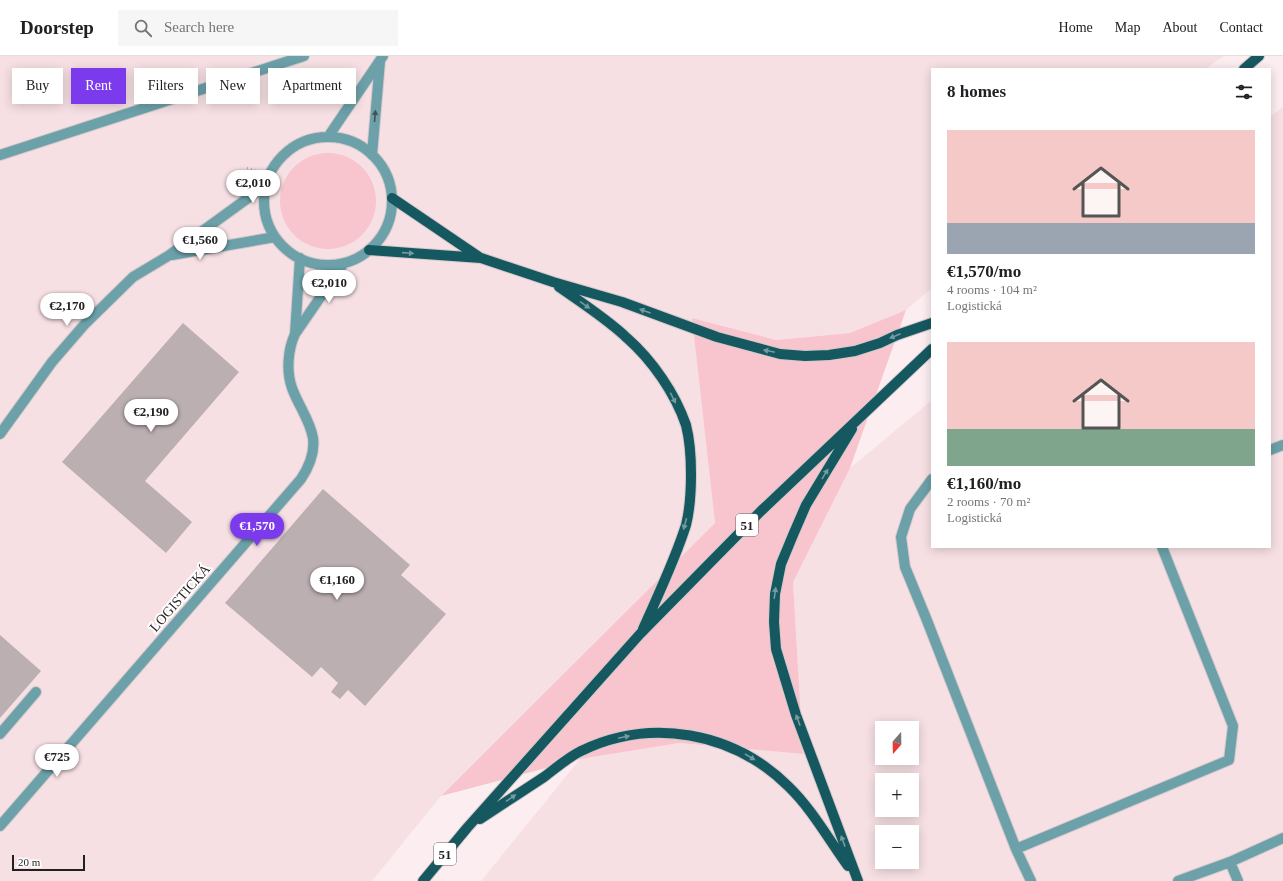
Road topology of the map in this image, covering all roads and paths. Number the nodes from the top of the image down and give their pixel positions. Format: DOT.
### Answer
graph roads {
  1 [pos="304,56"];
  2 [pos="1259,56"];
  3 [pos="381,58"];
  4 [pos="1245,68"];
  5 [pos="328,137"];
  6 [pos="0,155"];
  7 [pos="372,155"];
  8 [pos="266,185"];
  9 [pos="392,198"];
  10 [pos="275,237"];
  11 [pos="369,250"];
  12 [pos="168,256"];
  13 [pos="300,258"];
  14 [pos="481,258"];
  15 [pos="344,263"];
  16 [pos="553,282"];
  17 [pos="931,323"];
  18 [pos="293,337"];
  19 [pos="931,350"];
  20 [pos="858,419"];
  21 [pos="0,434"];
  22 [pos="1283,445"];
  23 [pos="1271,450"];
  24 [pos="931,480"];
  25 [pos="1162,548"];
  26 [pos="640,634"];
  27 [pos="36,692"];
  28 [pos="0,734"];
  29 [pos="0,826"];
  30 [pos="467,828"];
  31 [pos="1283,838"];
  32 [pos="1016,849"];
  33 [pos="1230,862"];
  34 [pos="857,880"];
  35 [pos="423,881"];
  36 [pos="1031,881"];
  37 [pos="1178,881"];
  38 [pos="1238,881"];
  1 -- 6 [label="street"];
  2 -- 4 [label="main road"];
  3 -- 5 [label="street"];
  7 -- 3 [label="street, one-way"];
  5 -- 7 [label="street"];
  5 -- 8 [label="street"];
  7 -- 9 [label="street"];
  8 -- 10 [label="street"];
  8 -- 12 [label="street"];
  9 -- 11 [label="street"];
  9 -- 14 [label="main road"];
  10 -- 12 [label="street"];
  10 -- 13 [label="street"];
  11 -- 14 [label="main road, one-way"];
  11 -- 15 [label="street"];
  12 -- 21 [label="street"];
  13 -- 15 [label="street"];
  13 -- 18 [label="street, LOGISTICKÁ"];
  14 -- 16 [label="main road"];
  15 -- 18 [label="street"];
  17 -- 16 [label="main road, one-way"];
  16 -- 26 [label="main road, one-way"];
  18 -- 29 [label="street, LOGISTICKÁ"];
  19 -- 20 [label="main road, 51"];
  20 -- 26 [label="main road, 51"];
  34 -- 20 [label="main road, one-way"];
  22 -- 23 [label="street"];
  24 -- 32 [label="street"];
  25 -- 32 [label="street"];
  26 -- 30 [label="main road, 51"];
  27 -- 28 [label="street"];
  30 -- 34 [label="main road, one-way"];
  30 -- 35 [label="main road, 51"];
  31 -- 33 [label="street"];
  32 -- 36 [label="street"];
  33 -- 37 [label="street"];
  33 -- 38 [label="street"];
}
